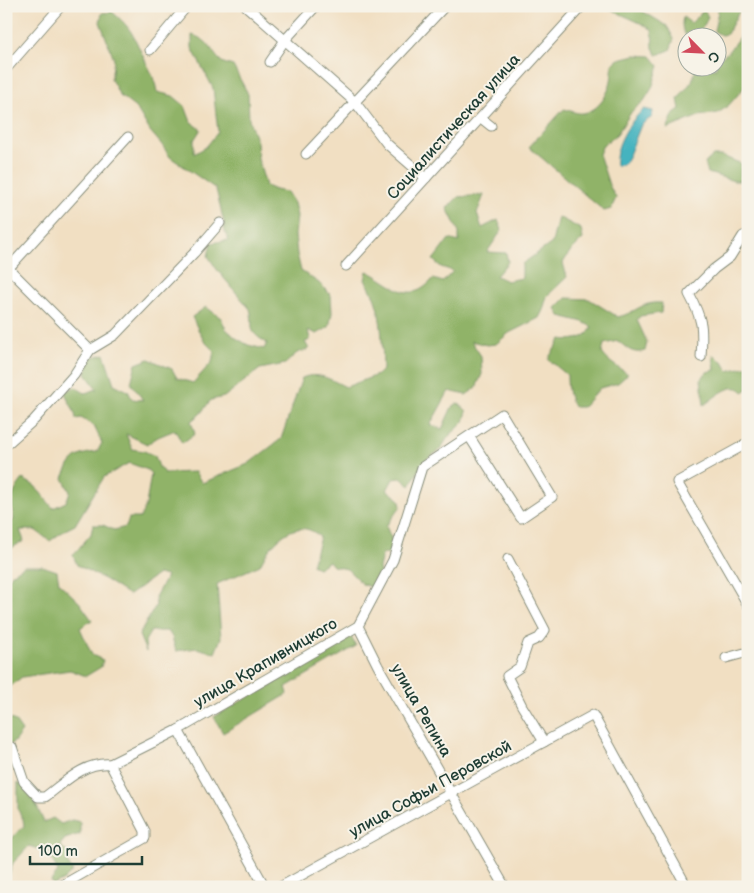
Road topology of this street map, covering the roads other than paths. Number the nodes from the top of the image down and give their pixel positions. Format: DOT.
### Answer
graph roads {
  1 [pos="61,6"];
  2 [pos="188,6"];
  3 [pos="246,6"];
  4 [pos="316,6"];
  5 [pos="445,6"];
  6 [pos="582,6"];
  7 [pos="286,40"];
  8 [pos="150,50"];
  9 [pos="270,62"];
  10 [pos="6,69"];
  11 [pos="355,102"];
  12 [pos="482,118"];
  13 [pos="491,126"];
  14 [pos="128,137"];
  15 [pos="306,154"];
  16 [pos="426,178"];
  17 [pos="220,223"];
  18 [pos="748,234"];
  19 [pos="346,266"];
  20 [pos="7,268"];
  21 [pos="90,350"];
  22 [pos="701,357"];
  23 [pos="469,436"];
  24 [pos="748,443"];
  25 [pos="6,445"];
  26 [pos="508,559"];
  27 [pos="748,606"];
  28 [pos="358,626"];
  29 [pos="748,652"];
  30 [pos="726,658"];
  31 [pos="178,730"];
  32 [pos="544,742"];
  33 [pos="12,747"];
  34 [pos="110,764"];
  35 [pos="452,793"];
  36 [pos="59,887"];
  37 [pos="265,887"];
  38 [pos="280,887"];
  39 [pos="505,887"];
  40 [pos="688,887"];
  1 -- 10 [label="street"];
  2 -- 8 [label="street"];
  3 -- 7 [label="street"];
  4 -- 7 [label="street"];
  5 -- 11 [label="street"];
  6 -- 12 [label="street, Социалистическая улица"];
  7 -- 9 [label="street"];
  7 -- 11 [label="street"];
  11 -- 15 [label="street"];
  11 -- 16 [label="street"];
  12 -- 13 [label="street"];
  12 -- 16 [label="street, Социалистическая улица"];
  14 -- 20 [label="street"];
  16 -- 19 [label="street, Социалистическая улица"];
  17 -- 21 [label="street"];
  18 -- 22 [label="street"];
  20 -- 21 [label="street"];
  21 -- 25 [label="street"];
  23 -- 23 [label="street, улица Крапивницкого"];
  23 -- 28 [label="street, улица Крапивницкого"];
  24 -- 27 [label="street"];
  26 -- 32 [label="street"];
  28 -- 31 [label="street, улица Крапивницкого"];
  28 -- 35 [label="street, улица Репина"];
  29 -- 30 [label="street"];
  31 -- 34 [label="street, улица Крапивницкого"];
  31 -- 37 [label="street"];
  32 -- 35 [label="street, улица Софьи Перовской"];
  32 -- 40 [label="street, улица Софьи Перовской"];
  33 -- 34 [label="street, улица Крапивницкого"];
  34 -- 36 [label="street"];
  35 -- 38 [label="street, улица Софьи Перовской"];
  35 -- 39 [label="street, улица Репина"];
}
